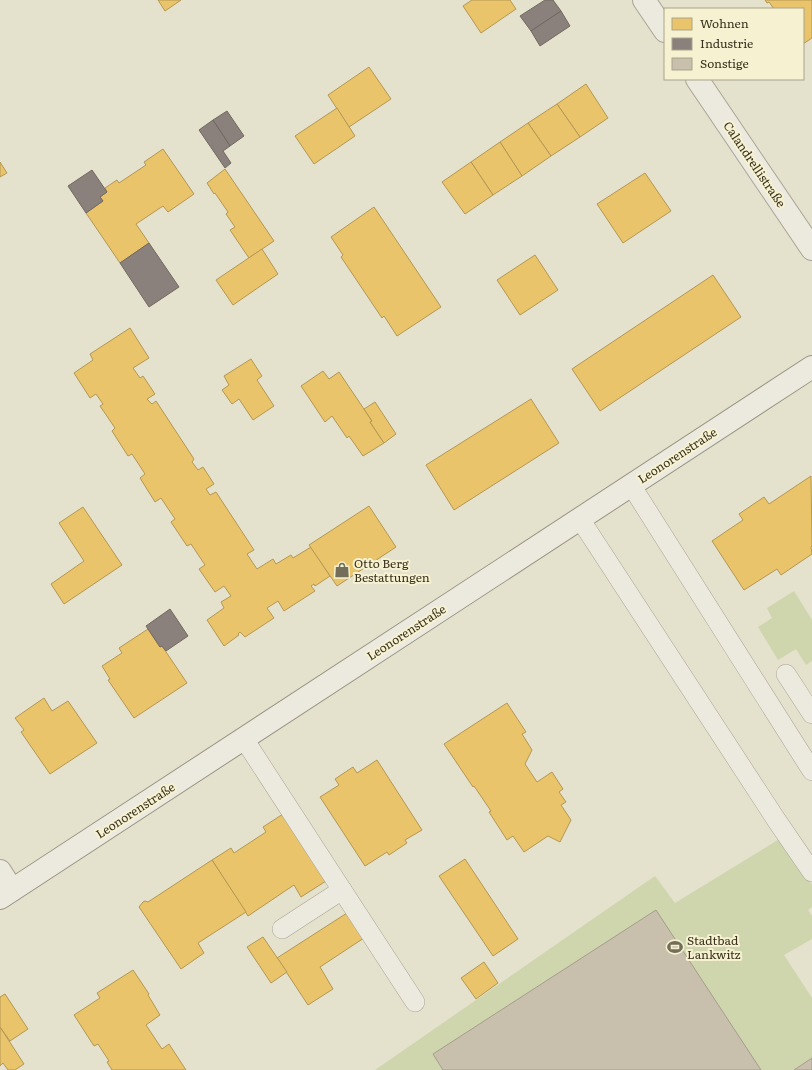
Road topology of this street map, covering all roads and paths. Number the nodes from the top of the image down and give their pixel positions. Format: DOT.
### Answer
graph roads {
  1 [pos="644,0"];
  2 [pos="664,30"];
  3 [pos="698,80"];
  4 [pos="812,249"];
  5 [pos="812,367"];
  6 [pos="631,485"];
  7 [pos="580,519"];
  8 [pos="786,674"];
  9 [pos="812,714"];
  10 [pos="244,738"];
  11 [pos="812,771"];
  12 [pos="0,872"];
  13 [pos="812,872"];
  14 [pos="342,890"];
  15 [pos="6,894"];
  16 [pos="282,929"];
  17 [pos="416,1002"];
  1 -- 2 [label="main road"];
  3 -- 4 [label="main road, Calandrellistraße"];
  5 -- 6 [label="main road, Leonorenstraße"];
  6 -- 7 [label="main road, Leonorenstraße"];
  6 -- 11 [label="lane"];
  7 -- 10 [label="main road, Leonorenstraße"];
  7 -- 13 [label="lane"];
  8 -- 9 [label="lane"];
  10 -- 14 [label="lane"];
  10 -- 15 [label="main road, Leonorenstraße"];
  12 -- 15 [label="main road"];
  14 -- 16 [label="lane"];
  14 -- 17 [label="lane"];
}
